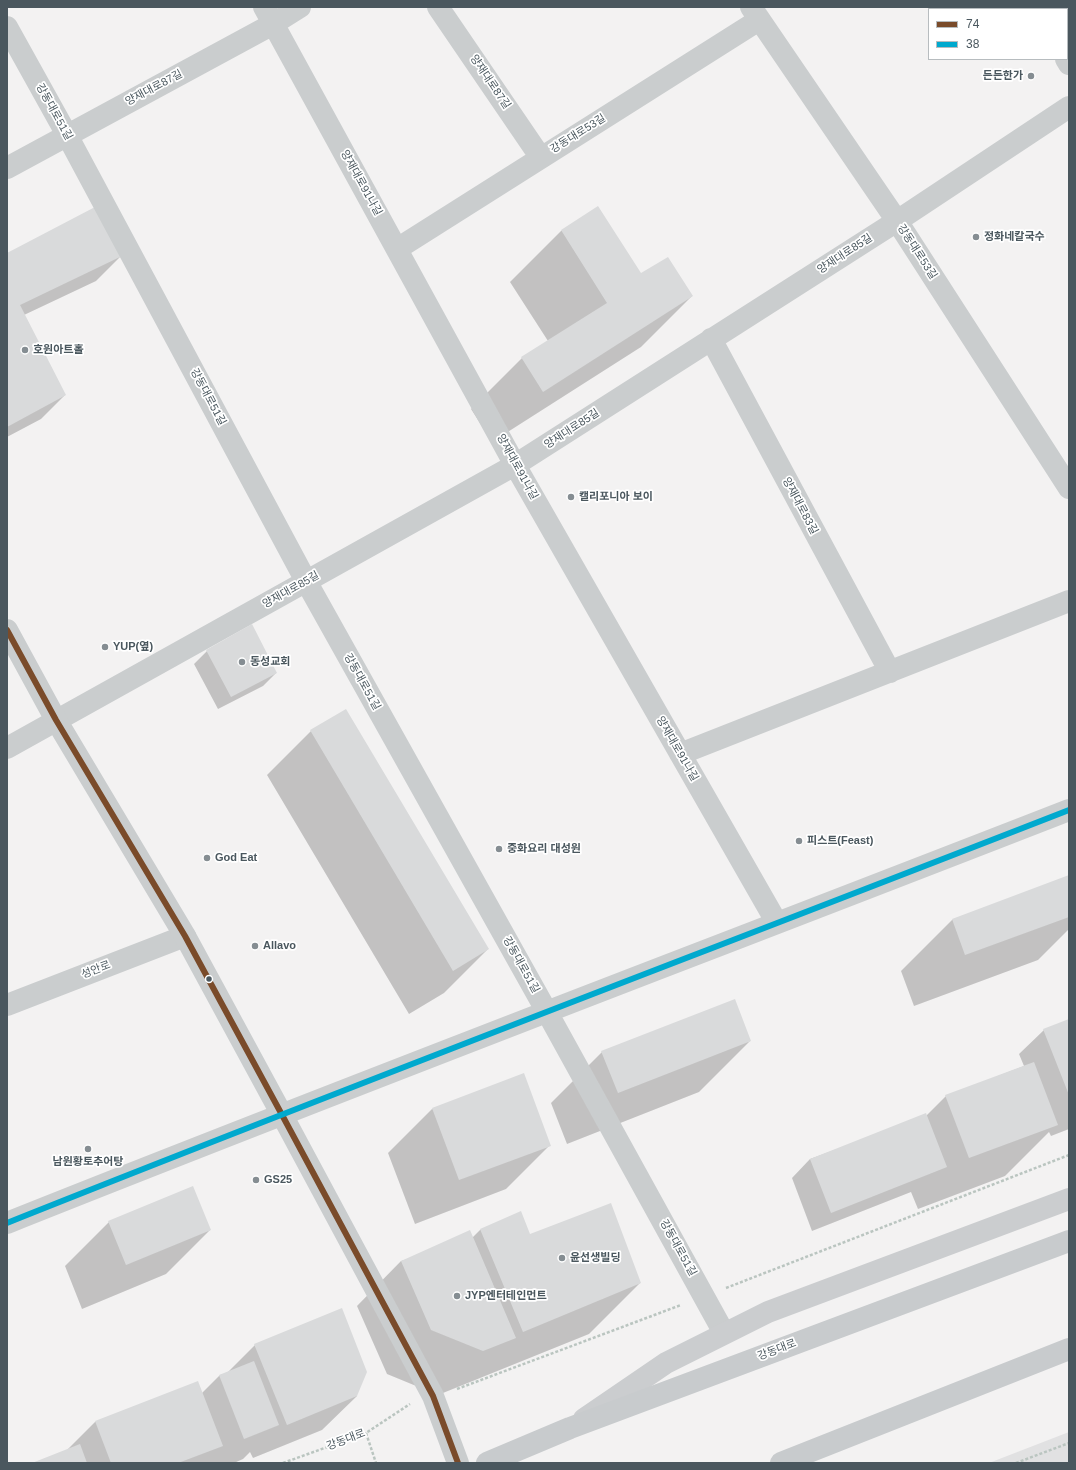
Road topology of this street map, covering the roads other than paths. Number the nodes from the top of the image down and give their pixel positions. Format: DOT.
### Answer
graph roads {
  1 [pos="300,7"];
  2 [pos="438,7"];
  3 [pos="755,13"];
  4 [pos="269,16"];
  5 [pos="7,27"];
  6 [pos="1069,107"];
  7 [pos="67,135"];
  8 [pos="541,158"];
  9 [pos="7,168"];
  10 [pos="897,221"];
  11 [pos="397,249"];
  12 [pos="711,339"];
  13 [pos="515,465"];
  14 [pos="1069,488"];
  15 [pos="306,582"];
  16 [pos="1069,601"];
  17 [pos="7,630"];
  18 [pos="890,672"];
  19 [pos="56,720"];
  20 [pos="7,748"];
  21 [pos="680,754"];
  22 [pos="1069,810"];
  23 [pos="777,923"];
  24 [pos="185,936"];
  25 [pos="7,1005"];
  26 [pos="547,1012"];
  27 [pos="281,1113"];
  28 [pos="1069,1200"];
  29 [pos="7,1223"];
  30 [pos="1069,1241"];
  31 [pos="724,1333"];
  32 [pos="1069,1350"];
  33 [pos="570,1428"];
  34 [pos="458,1463"];
  35 [pos="487,1463"];
  36 [pos="781,1463"];
  1 -- 4 [label="street, 양재대로87길"];
  2 -- 8 [label="street, 양재대로87길"];
  3 -- 8 [label="street, 강동대로53길"];
  3 -- 10 [label="street, 강동대로53길"];
  4 -- 7 [label="street, 양재대로87길"];
  4 -- 11 [label="street, 양재대로91나길"];
  5 -- 7 [label="street, 강동대로51길"];
  6 -- 10 [label="street, 양재대로85길"];
  7 -- 9 [label="street, 양재대로87길"];
  7 -- 15 [label="street, 강동대로51길"];
  8 -- 11 [label="street, 강동대로53길"];
  10 -- 12 [label="street, 양재대로85길"];
  10 -- 14 [label="street, 강동대로53길"];
  11 -- 13 [label="street, 양재대로91나길"];
  12 -- 13 [label="street, 양재대로85길"];
  12 -- 18 [label="street, 양재대로83길"];
  13 -- 15 [label="street, 양재대로85길"];
  13 -- 21 [label="street, 양재대로91나길"];
  15 -- 19 [label="street, 양재대로85길"];
  15 -- 26 [label="street, 강동대로51길"];
  16 -- 18 [label="street"];
  17 -- 19 [label="street"];
  18 -- 21 [label="street"];
  19 -- 20 [label="street, 양재대로85길"];
  19 -- 24 [label="street"];
  21 -- 23 [label="street, 양재대로91나길"];
  22 -- 23 [label="street"];
  23 -- 26 [label="street"];
  24 -- 25 [label="street, 성안로"];
  24 -- 27 [label="street"];
  26 -- 27 [label="street"];
  26 -- 31 [label="street, 강동대로51길"];
  27 -- 29 [label="street"];
  27 -- 34 [label="street"];
  28 -- 31 [label="main road"];
  30 -- 33 [label="main road, 강동대로"];
  31 -- 33 [label="main road"];
  32 -- 36 [label="main road"];
  33 -- 35 [label="main road, 강동대로"];
}
